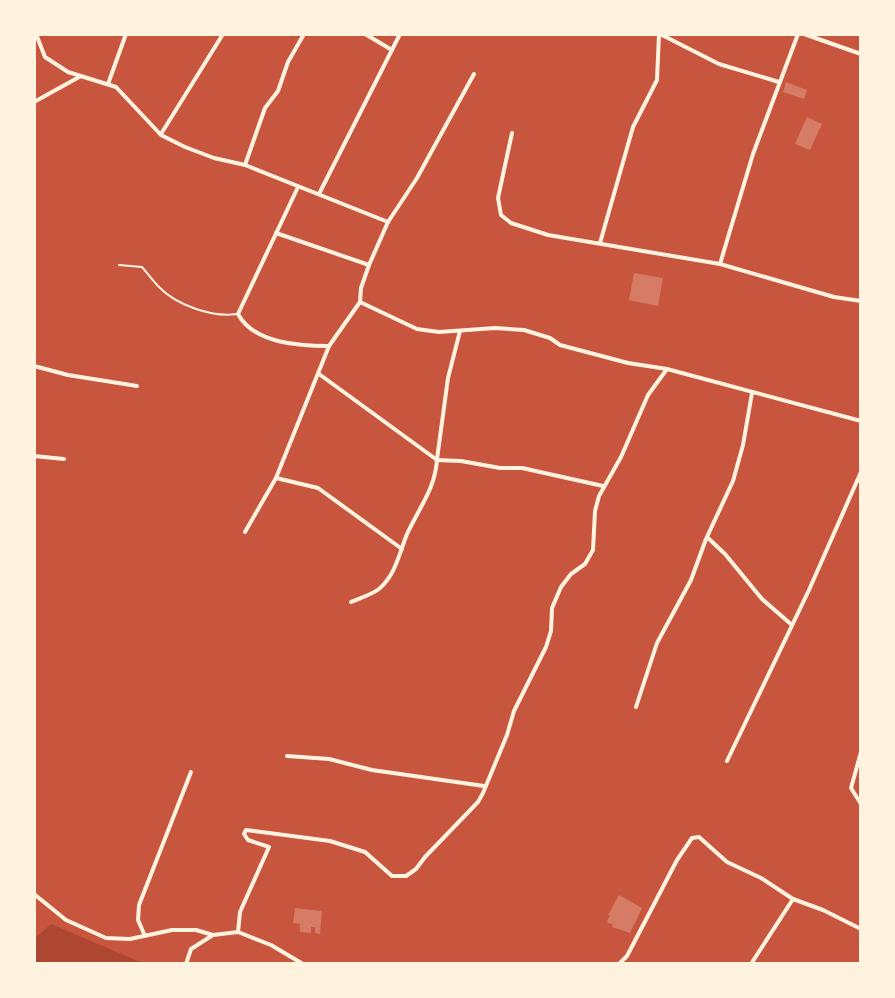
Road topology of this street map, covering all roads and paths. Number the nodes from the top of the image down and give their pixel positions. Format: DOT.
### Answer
graph roads {
  1 [pos="36,34"];
  2 [pos="126,34"];
  3 [pos="223,34"];
  4 [pos="304,34"];
  5 [pos="365,34"];
  6 [pos="400,34"];
  7 [pos="659,34"];
  8 [pos="798,34"];
  9 [pos="804,34"];
  10 [pos="392,50"];
  11 [pos="861,54"];
  12 [pos="474,74"];
  13 [pos="81,76"];
  14 [pos="779,82"];
  15 [pos="108,84"];
  16 [pos="34,102"];
  17 [pos="512,133"];
  18 [pos="161,135"];
  19 [pos="245,165"];
  20 [pos="298,187"];
  21 [pos="320,193"];
  22 [pos="388,222"];
  23 [pos="276,233"];
  24 [pos="600,243"];
  25 [pos="720,264"];
  26 [pos="119,265"];
  27 [pos="369,265"];
  28 [pos="861,301"];
  29 [pos="360,302"];
  30 [pos="238,314"];
  31 [pos="460,331"];
  32 [pos="329,346"];
  33 [pos="34,366"];
  34 [pos="667,369"];
  35 [pos="318,374"];
  36 [pos="137,386"];
  37 [pos="752,393"];
  38 [pos="861,421"];
  39 [pos="34,456"];
  40 [pos="64,459"];
  41 [pos="437,460"];
  42 [pos="861,472"];
  43 [pos="276,478"];
  44 [pos="603,486"];
  45 [pos="245,532"];
  46 [pos="707,537"];
  47 [pos="402,549"];
  48 [pos="351,602"];
  49 [pos="792,625"];
  50 [pos="636,707"];
  51 [pos="861,752"];
  52 [pos="287,756"];
  53 [pos="727,761"];
  54 [pos="191,772"];
  55 [pos="484,786"];
  56 [pos="861,804"];
  57 [pos="34,894"];
  58 [pos="793,899"];
  59 [pos="861,929"];
  60 [pos="238,932"];
  61 [pos="213,935"];
  62 [pos="145,936"];
  63 [pos="186,964"];
  64 [pos="303,964"];
  65 [pos="619,964"];
  66 [pos="751,964"];
  1 -- 13 [label="street"];
  2 -- 15 [label="street"];
  3 -- 18 [label="street"];
  4 -- 19 [label="street"];
  5 -- 10 [label="street"];
  6 -- 10 [label="street"];
  7 -- 14 [label="street"];
  7 -- 24 [label="street"];
  8 -- 14 [label="street"];
  9 -- 11 [label="street"];
  10 -- 21 [label="street"];
  12 -- 22 [label="street"];
  13 -- 15 [label="street"];
  13 -- 16 [label="street"];
  14 -- 25 [label="street"];
  15 -- 18 [label="street"];
  17 -- 24 [label="street"];
  18 -- 19 [label="street"];
  19 -- 20 [label="street"];
  20 -- 21 [label="street"];
  20 -- 23 [label="street"];
  21 -- 22 [label="street"];
  22 -- 27 [label="street"];
  23 -- 27 [label="street"];
  23 -- 30 [label="street"];
  24 -- 25 [label="street"];
  25 -- 28 [label="street"];
  26 -- 30 [label="lane"];
  27 -- 29 [label="street"];
  29 -- 31 [label="street"];
  29 -- 32 [label="street"];
  30 -- 32 [label="street"];
  31 -- 34 [label="street"];
  31 -- 41 [label="street"];
  32 -- 35 [label="street"];
  33 -- 36 [label="street"];
  34 -- 37 [label="street"];
  34 -- 44 [label="street"];
  35 -- 41 [label="street"];
  35 -- 43 [label="street"];
  37 -- 38 [label="street"];
  37 -- 46 [label="street"];
  39 -- 40 [label="street"];
  41 -- 44 [label="street"];
  41 -- 47 [label="street"];
  42 -- 49 [label="street"];
  43 -- 45 [label="street"];
  43 -- 47 [label="street"];
  44 -- 55 [label="street"];
  46 -- 49 [label="street"];
  46 -- 50 [label="street"];
  47 -- 48 [label="street"];
  49 -- 53 [label="street"];
  51 -- 56 [label="street"];
  52 -- 55 [label="street"];
  54 -- 62 [label="street"];
  55 -- 60 [label="street"];
  57 -- 62 [label="street"];
  58 -- 59 [label="street"];
  58 -- 65 [label="street"];
  58 -- 66 [label="street"];
  60 -- 61 [label="street"];
  60 -- 64 [label="street"];
  61 -- 62 [label="street"];
  61 -- 63 [label="street"];
}
